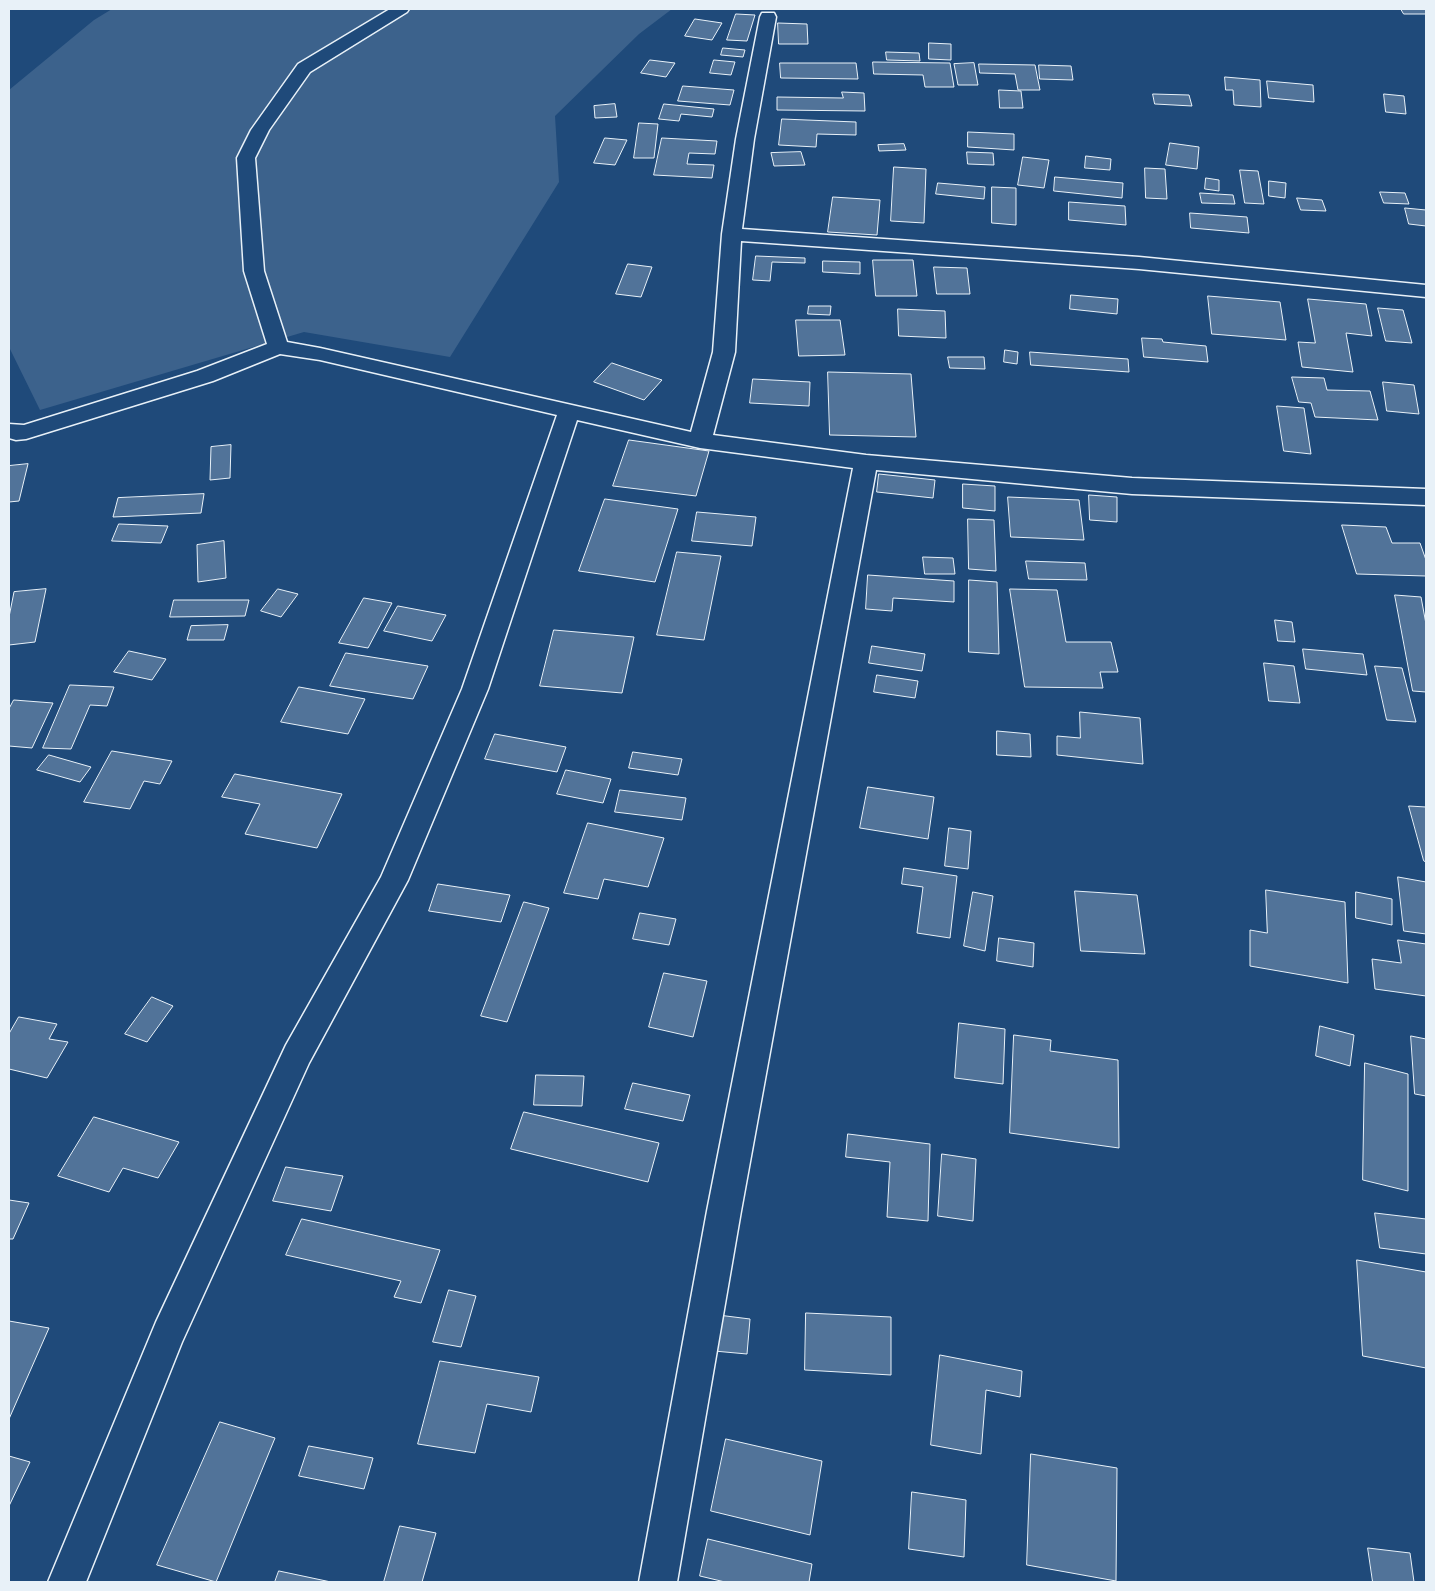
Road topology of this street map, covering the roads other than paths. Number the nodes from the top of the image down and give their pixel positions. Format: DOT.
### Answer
graph roads {
  1 [pos="401,9"];
  2 [pos="768,17"];
  3 [pos="732,234"];
  4 [pos="1426,291"];
  5 [pos="278,348"];
  6 [pos="569,411"];
  7 [pos="11,434"];
  8 [pos="700,441"];
  9 [pos="866,462"];
  10 [pos="1426,497"];
  11 [pos="67,1582"];
  12 [pos="658,1582"];
  1 -- 5 [label="street"];
  2 -- 3 [label="street"];
  3 -- 4 [label="street"];
  3 -- 8 [label="street"];
  5 -- 6 [label="street"];
  5 -- 7 [label="street"];
  6 -- 8 [label="street"];
  6 -- 11 [label="street"];
  8 -- 9 [label="street"];
  9 -- 10 [label="street"];
  9 -- 12 [label="street"];
}
